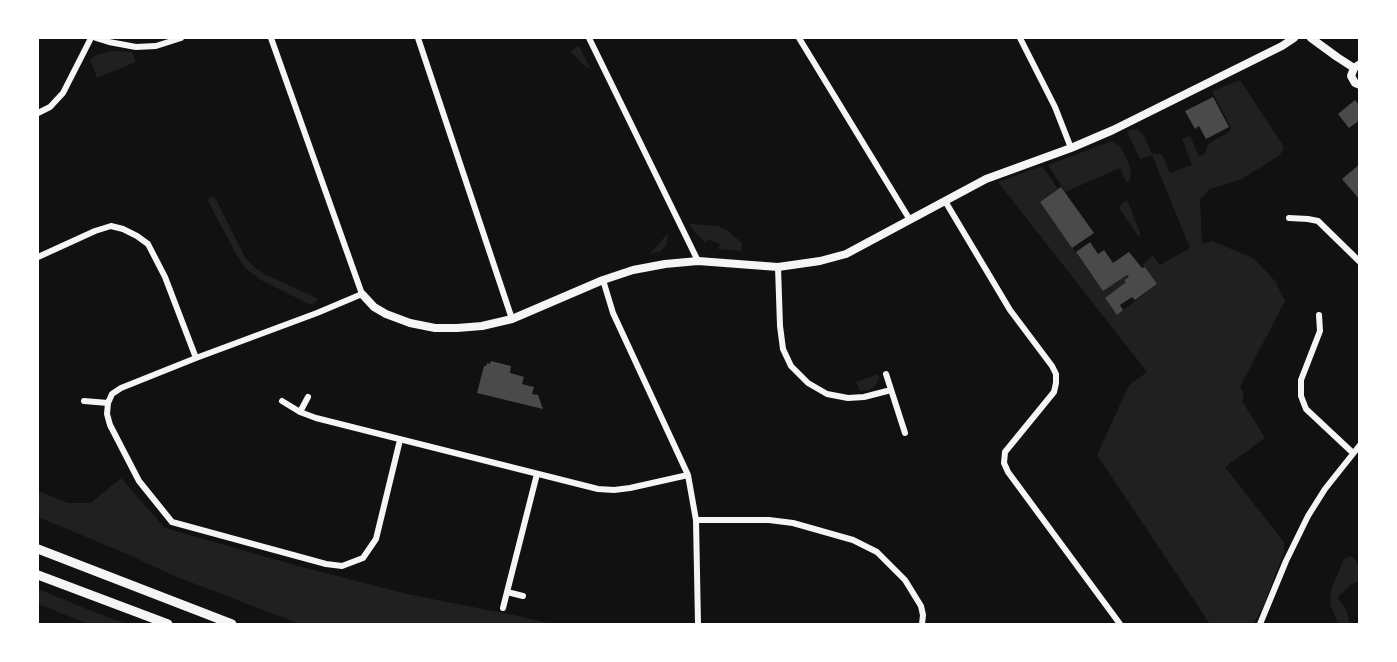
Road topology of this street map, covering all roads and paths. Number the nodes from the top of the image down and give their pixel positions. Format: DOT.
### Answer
graph roads {
  1 [pos="91,38"];
  2 [pos="96,38"];
  3 [pos="181,38"];
  4 [pos="271,38"];
  5 [pos="418,38"];
  6 [pos="589,38"];
  7 [pos="799,38"];
  8 [pos="1020,38"];
  9 [pos="1294,38"];
  10 [pos="1311,38"];
  11 [pos="1357,66"];
  12 [pos="1359,86"];
  13 [pos="38,113"];
  14 [pos="1071,148"];
  15 [pos="945,201"];
  16 [pos="1289,218"];
  17 [pos="910,220"];
  18 [pos="38,257"];
  19 [pos="698,261"];
  20 [pos="1359,262"];
  21 [pos="778,267"];
  22 [pos="603,280"];
  23 [pos="362,294"];
  24 [pos="1319,315"];
  25 [pos="512,319"];
  26 [pos="196,358"];
  27 [pos="886,374"];
  28 [pos="891,390"];
  29 [pos="308,397"];
  30 [pos="84,401"];
  31 [pos="282,401"];
  32 [pos="108,403"];
  33 [pos="300,412"];
  34 [pos="905,434"];
  35 [pos="400,440"];
  36 [pos="1359,445"];
  37 [pos="1353,453"];
  38 [pos="537,474"];
  39 [pos="688,475"];
  40 [pos="696,520"];
  41 [pos="38,549"];
  42 [pos="38,574"];
  43 [pos="507,592"];
  44 [pos="523,596"];
  45 [pos="503,608"];
  46 [pos="168,624"];
  47 [pos="232,624"];
  48 [pos="698,624"];
  49 [pos="922,624"];
  50 [pos="1120,624"];
  51 [pos="1260,624"];
  1 -- 13 [label="street"];
  2 -- 3 [label="street"];
  4 -- 23 [label="street"];
  5 -- 25 [label="street"];
  6 -- 19 [label="street"];
  7 -- 17 [label="street"];
  8 -- 14 [label="street"];
  9 -- 14 [label="street"];
  10 -- 11 [label="street"];
  11 -- 12 [label="street"];
  14 -- 15 [label="street"];
  15 -- 17 [label="street"];
  15 -- 50 [label="street"];
  16 -- 20 [label="street"];
  17 -- 21 [label="street"];
  18 -- 26 [label="street"];
  19 -- 21 [label="street"];
  19 -- 22 [label="street"];
  21 -- 28 [label="street"];
  22 -- 25 [label="street"];
  22 -- 39 [label="street"];
  23 -- 25 [label="street"];
  23 -- 26 [label="street"];
  24 -- 37 [label="street"];
  26 -- 32 [label="street"];
  27 -- 28 [label="street"];
  28 -- 34 [label="street"];
  29 -- 33 [label="street"];
  30 -- 32 [label="street"];
  31 -- 33 [label="street"];
  32 -- 35 [label="street"];
  33 -- 35 [label="street"];
  35 -- 38 [label="street"];
  36 -- 37 [label="street"];
  37 -- 51 [label="street"];
  38 -- 39 [label="street"];
  38 -- 43 [label="street"];
  39 -- 40 [label="street"];
  40 -- 48 [label="street"];
  40 -- 49 [label="street"];
  41 -- 47 [label="main road"];
  42 -- 46 [label="main road"];
  43 -- 44 [label="street"];
  43 -- 45 [label="street"];
}
